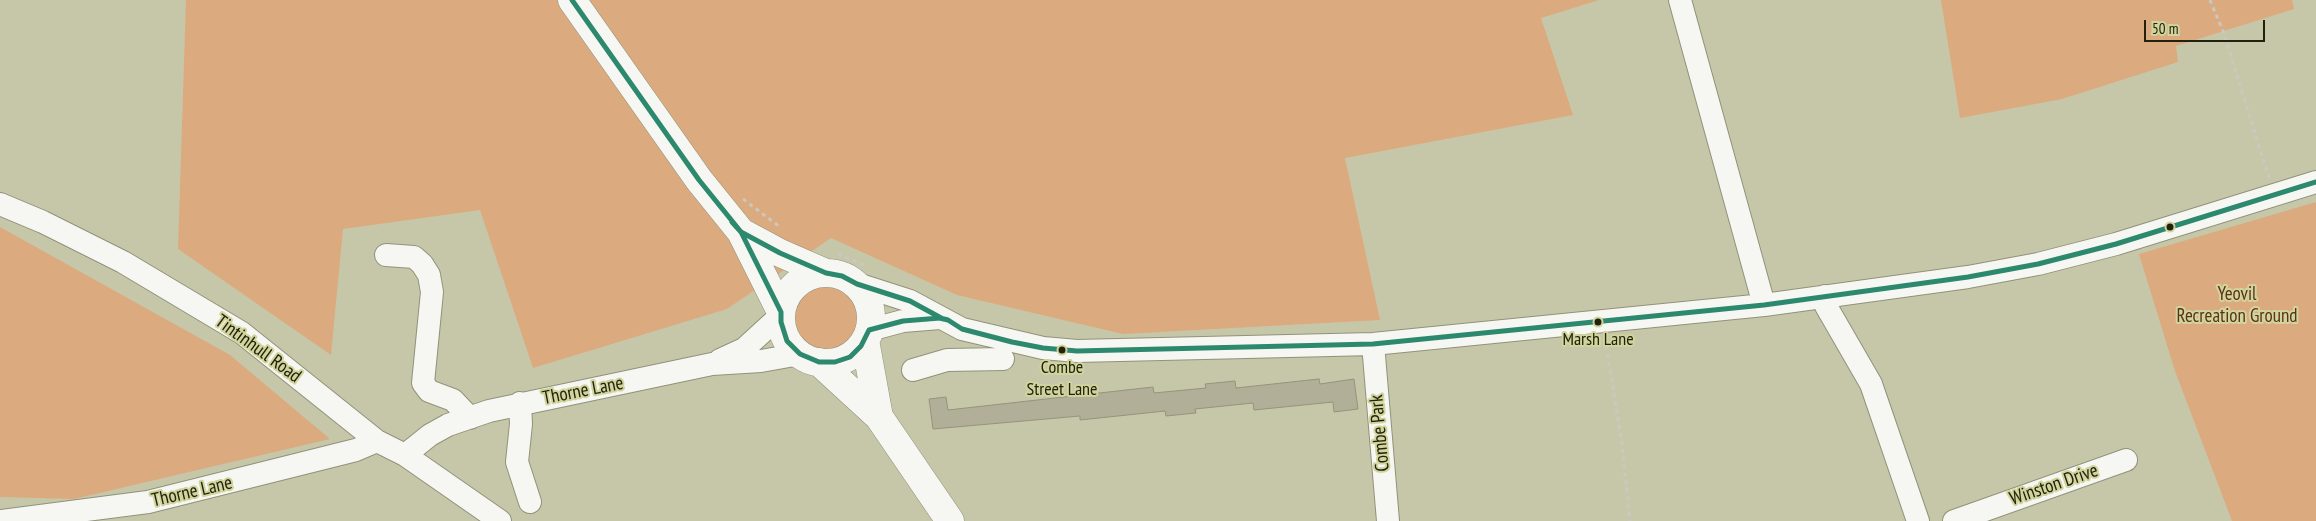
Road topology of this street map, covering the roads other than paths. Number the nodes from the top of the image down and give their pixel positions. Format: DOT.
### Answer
graph roads {
  1 [pos="572,0"];
  2 [pos="1680,0"];
  3 [pos="2316,182"];
  4 [pos="0,204"];
  5 [pos="741,232"];
  6 [pos="386,255"];
  7 [pos="829,262"];
  8 [pos="861,275"];
  9 [pos="1825,296"];
  10 [pos="1764,305"];
  11 [pos="781,314"];
  12 [pos="944,319"];
  13 [pos="867,335"];
  14 [pos="1373,344"];
  15 [pos="810,358"];
  16 [pos="1002,359"];
  17 [pos="947,360"];
  18 [pos="712,364"];
  19 [pos="913,370"];
  20 [pos="520,403"];
  21 [pos="879,417"];
  22 [pos="470,418"];
  23 [pos="377,441"];
  24 [pos="405,455"];
  25 [pos="2126,460"];
  26 [pos="530,502"];
  27 [pos="16,521"];
  28 [pos="500,521"];
  29 [pos="950,521"];
  30 [pos="1388,521"];
  31 [pos="1918,521"];
  32 [pos="1954,521"];
  1 -- 5 [label="highway"];
  2 -- 10 [label="street"];
  3 -- 9 [label="street"];
  4 -- 23 [label="street, Tintinhull Road"];
  5 -- 7 [label="highway"];
  5 -- 11 [label="highway"];
  6 -- 22 [label="street"];
  7 -- 8 [label="highway"];
  7 -- 11 [label="highway"];
  8 -- 12 [label="street"];
  8 -- 13 [label="highway"];
  9 -- 10 [label="street"];
  9 -- 31 [label="street"];
  10 -- 14 [label="street"];
  11 -- 15 [label="highway"];
  11 -- 18 [label="street, Thorne Lane"];
  12 -- 13 [label="street"];
  12 -- 14 [label="street"];
  12 -- 17 [label="street"];
  13 -- 15 [label="highway"];
  13 -- 21 [label="highway"];
  14 -- 30 [label="street, Combe Park"];
  15 -- 18 [label="street, Thorne Lane"];
  15 -- 21 [label="highway"];
  16 -- 17 [label="street"];
  17 -- 19 [label="street"];
  18 -- 20 [label="street, Thorne Lane"];
  20 -- 22 [label="street, Thorne Lane"];
  20 -- 26 [label="street"];
  21 -- 29 [label="highway"];
  22 -- 24 [label="street, Thorne Lane"];
  23 -- 24 [label="street, Tintinhull Road"];
  23 -- 27 [label="street, Thorne Lane"];
  24 -- 28 [label="street, Tintinhull Road"];
  25 -- 32 [label="street, Winston Drive"];
}
